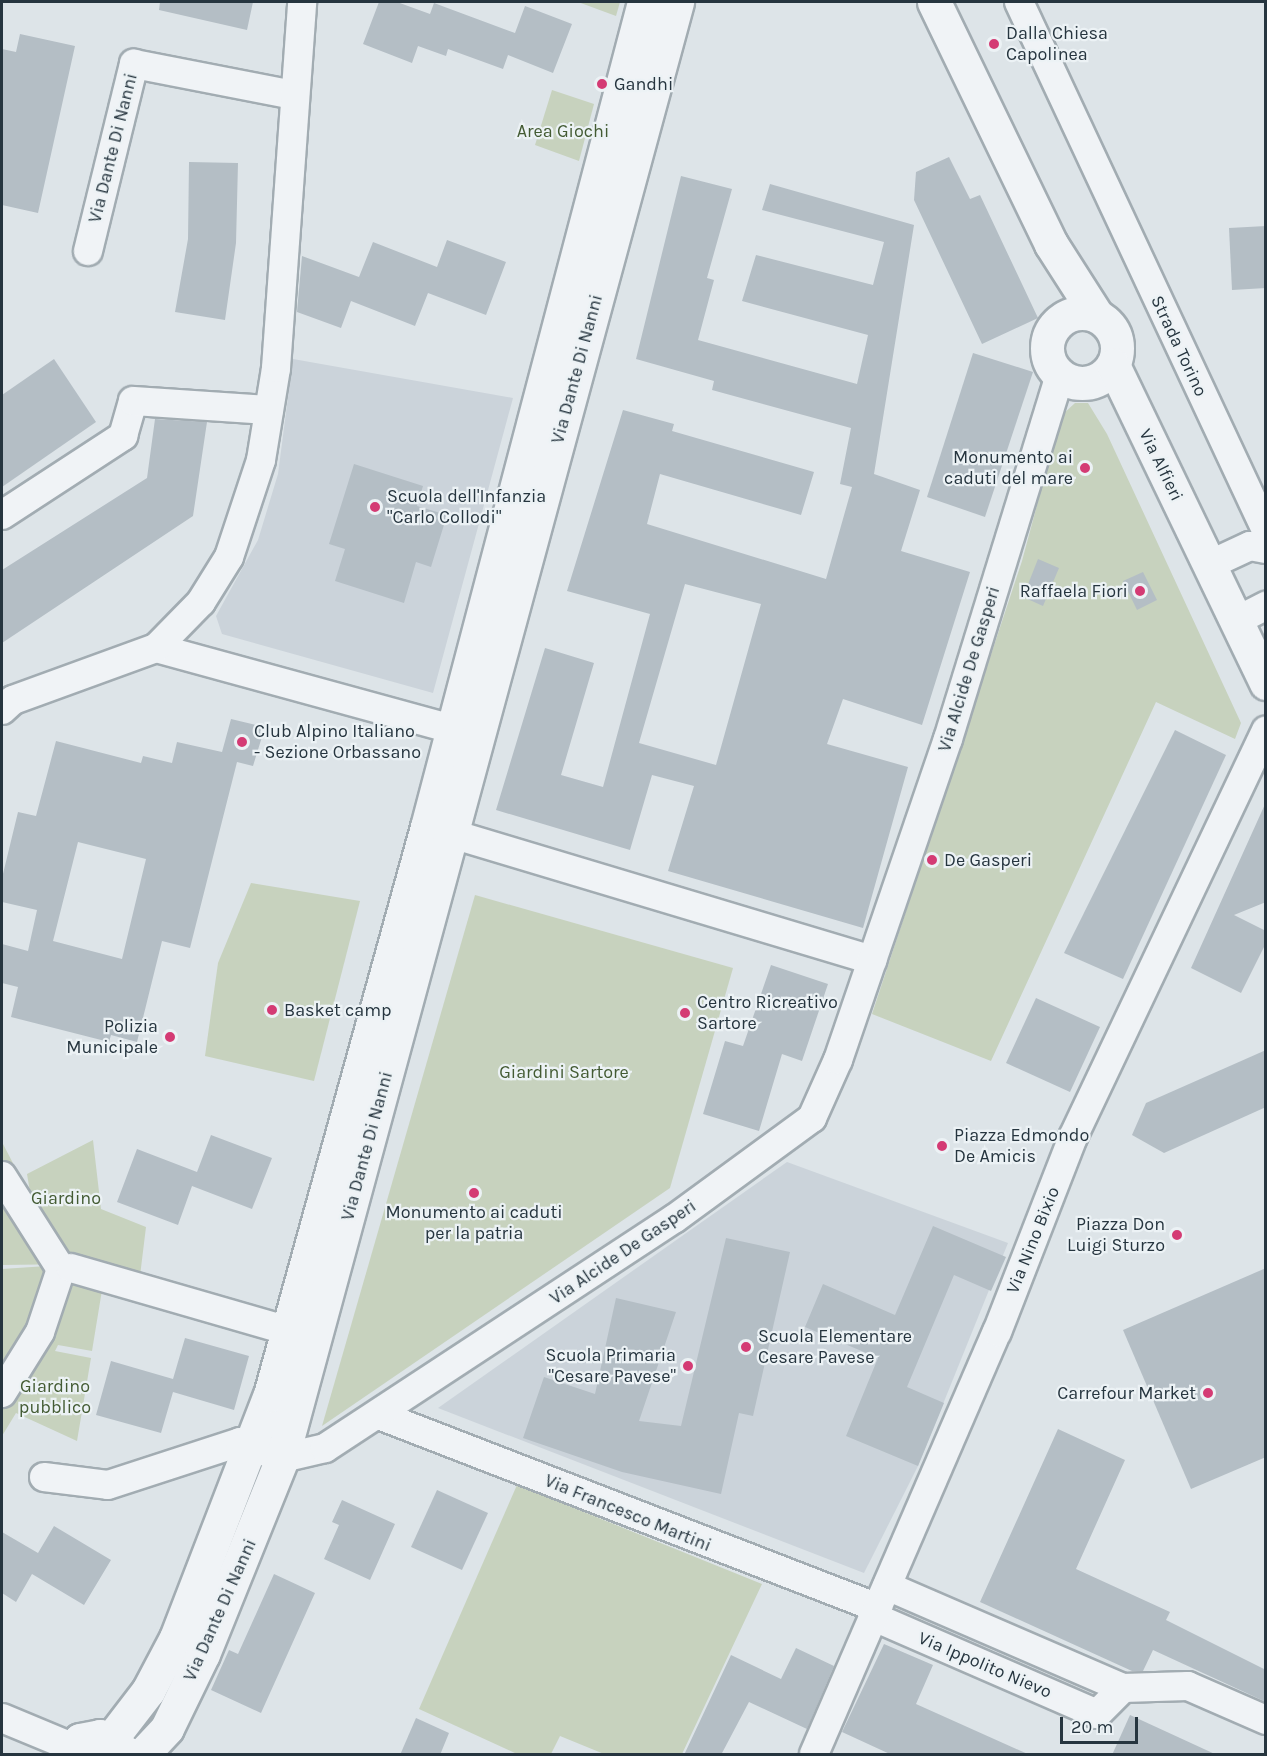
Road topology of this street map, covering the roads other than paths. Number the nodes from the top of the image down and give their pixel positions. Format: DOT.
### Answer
graph roads {
  1 [pos="302,2"];
  2 [pos="644,2"];
  3 [pos="677,2"];
  4 [pos="934,2"];
  5 [pos="1019,2"];
  6 [pos="294,95"];
  7 [pos="1051,244"];
  8 [pos="88,252"];
  9 [pos="1097,316"];
  10 [pos="1058,322"];
  11 [pos="1113,365"];
  12 [pos="1060,375"];
  13 [pos="269,410"];
  14 [pos="2,515"];
  15 [pos="1266,530"];
  16 [pos="1266,549"];
  17 [pos="1209,565"];
  18 [pos="1266,606"];
  19 [pos="1236,621"];
  20 [pos="156,648"];
  21 [pos="1266,683"];
  22 [pos="2,710"];
  23 [pos="1266,731"];
  24 [pos="464,732"];
  25 [pos="440,830"];
  26 [pos="873,960"];
  27 [pos="2,1176"];
  28 [pos="71,1268"];
  29 [pos="289,1331"];
  30 [pos="2,1394"];
  31 [pos="379,1415"];
  32 [pos="268,1453"];
  33 [pos="44,1477"];
  34 [pos="880,1604"];
  35 [pos="2,1718"];
  36 [pos="1266,1720"];
  37 [pos="119,1747"];
  38 [pos="69,1751"];
  39 [pos="822,1752"];
  40 [pos="143,1755"];
  1 -- 6 [label="street"];
  2 -- 24 [label="street, Via Dante Di Nanni"];
  3 -- 24 [label="street, Via Dante Di Nanni"];
  4 -- 7 [label="street"];
  5 -- 15 [label="street, Strada Torino"];
  6 -- 8 [label="street, Via Dante Di Nanni"];
  6 -- 13 [label="street"];
  7 -- 9 [label="street"];
  7 -- 10 [label="street"];
  9 -- 10 [label="street"];
  9 -- 11 [label="street"];
  10 -- 12 [label="street"];
  11 -- 12 [label="street"];
  11 -- 17 [label="street, Via Alfieri"];
  12 -- 26 [label="street, Via Alcide De Gasperi"];
  13 -- 14 [label="street"];
  13 -- 20 [label="street"];
  16 -- 17 [label="street"];
  17 -- 19 [label="street, Via Alfieri"];
  18 -- 19 [label="street"];
  19 -- 21 [label="street, Via Alfieri"];
  20 -- 22 [label="street"];
  20 -- 24 [label="street"];
  23 -- 34 [label="street, Via Nino Bixio"];
  24 -- 25 [label="street, Via Dante Di Nanni"];
  25 -- 26 [label="street"];
  25 -- 29 [label="street, Via Dante Di Nanni"];
  25 -- 32 [label="street, Via Dante Di Nanni"];
  26 -- 31 [label="street, Via Alcide De Gasperi"];
  27 -- 30 [label="street"];
  28 -- 29 [label="street"];
  29 -- 32 [label="street, Via Dante Di Nanni"];
  31 -- 32 [label="street, Via Alcide De Gasperi"];
  31 -- 34 [label="street, Via Francesco Martini"];
  32 -- 33 [label="street"];
  32 -- 37 [label="street, Via Dante Di Nanni"];
  32 -- 40 [label="street, Via Dante Di Nanni"];
  34 -- 36 [label="street, Via Ippolito Nievo"];
  34 -- 39 [label="street, Via Nino Bixio"];
  35 -- 38 [label="street"];
  37 -- 38 [label="street, Via Dante Di Nanni"];
}
